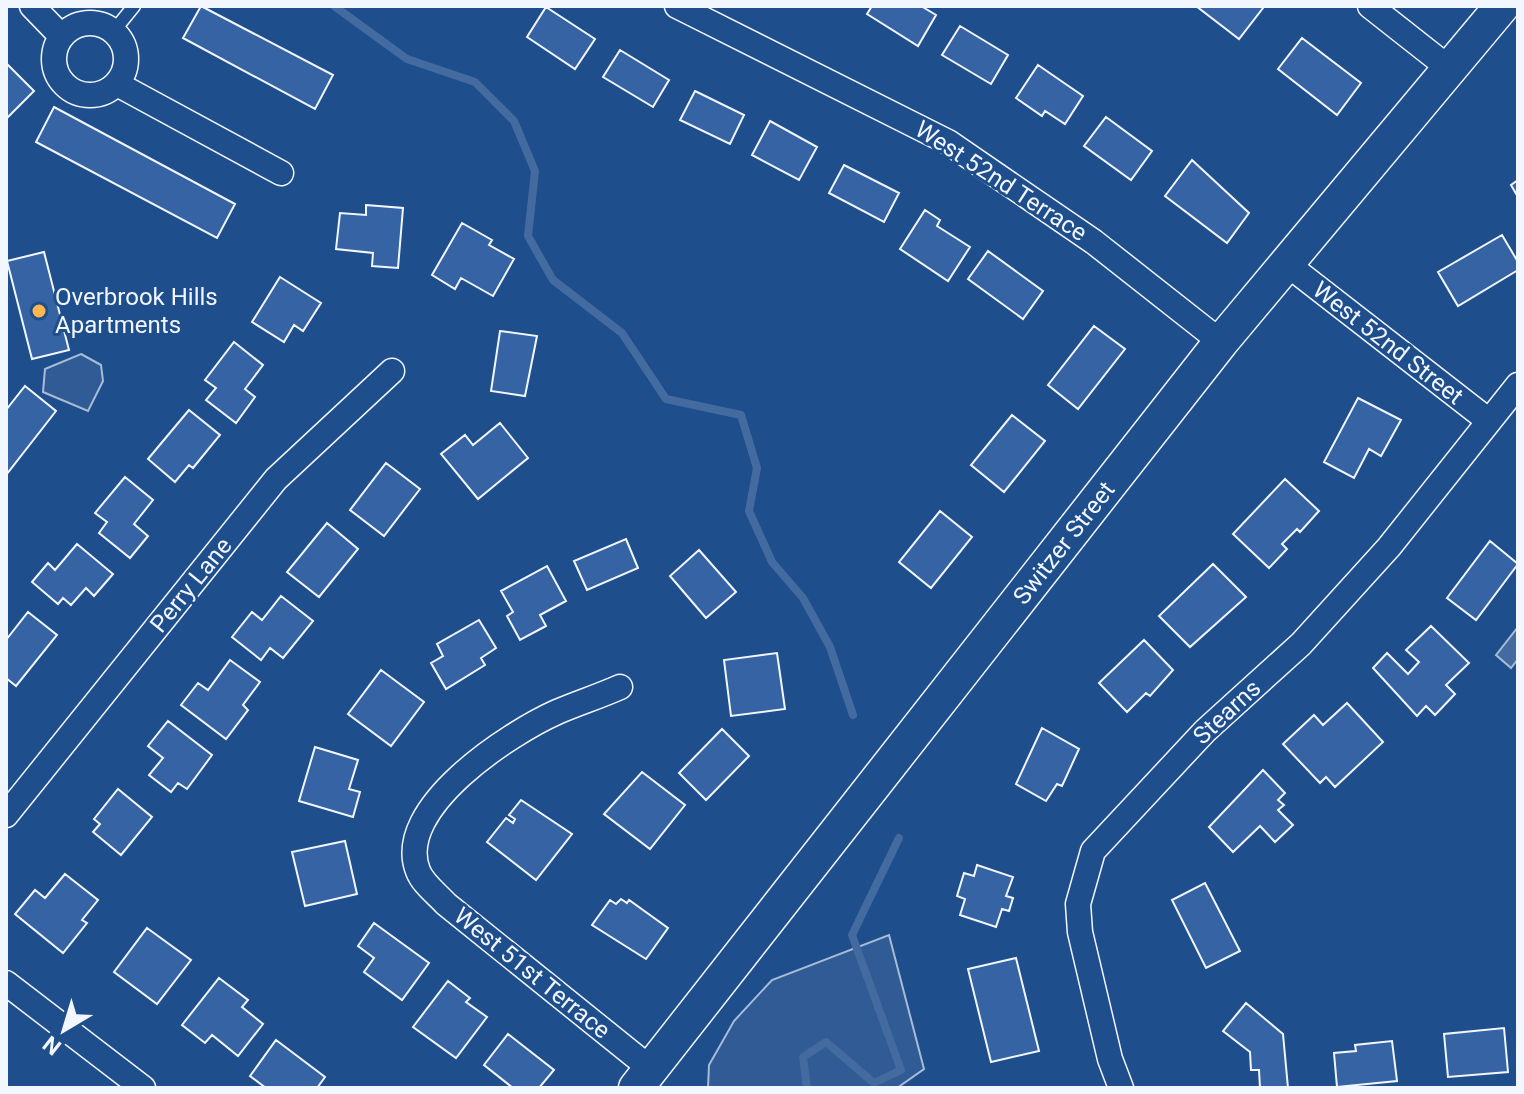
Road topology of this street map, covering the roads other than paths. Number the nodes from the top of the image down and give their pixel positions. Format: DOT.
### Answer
graph roads {
  1 [pos="32,6"];
  2 [pos="134,6"];
  3 [pos="677,6"];
  4 [pos="1370,6"];
  5 [pos="1502,6"];
  6 [pos="113,32"];
  7 [pos="61,36"];
  8 [pos="1450,69"];
  9 [pos="117,84"];
  10 [pos="281,173"];
  11 [pos="1287,264"];
  12 [pos="1221,342"];
  13 [pos="392,371"];
  14 [pos="1518,385"];
  15 [pos="1489,421"];
  16 [pos="620,687"];
  17 [pos="6,815"];
  18 [pos="6,983"];
  19 [pos="643,1078"];
  20 [pos="143,1088"];
  21 [pos="1121,1088"];
  1 -- 7 [label="street"];
  2 -- 6 [label="lane"];
  3 -- 12 [label="street, West 52nd Terrace"];
  4 -- 8 [label="street"];
  5 -- 8 [label="street, Switzer Street"];
  6 -- 7 [label="street"];
  6 -- 9 [label="street"];
  7 -- 9 [label="street"];
  8 -- 11 [label="street, Switzer Street"];
  9 -- 10 [label="street"];
  11 -- 12 [label="street, Switzer Street"];
  11 -- 15 [label="street, West 52nd Street"];
  12 -- 19 [label="street, Switzer Street"];
  13 -- 17 [label="street, Perry Lane"];
  14 -- 15 [label="street, Stearns"];
  15 -- 21 [label="street, Stearns"];
  16 -- 19 [label="street, West 51st Terrace"];
  18 -- 20 [label="street"];
}
